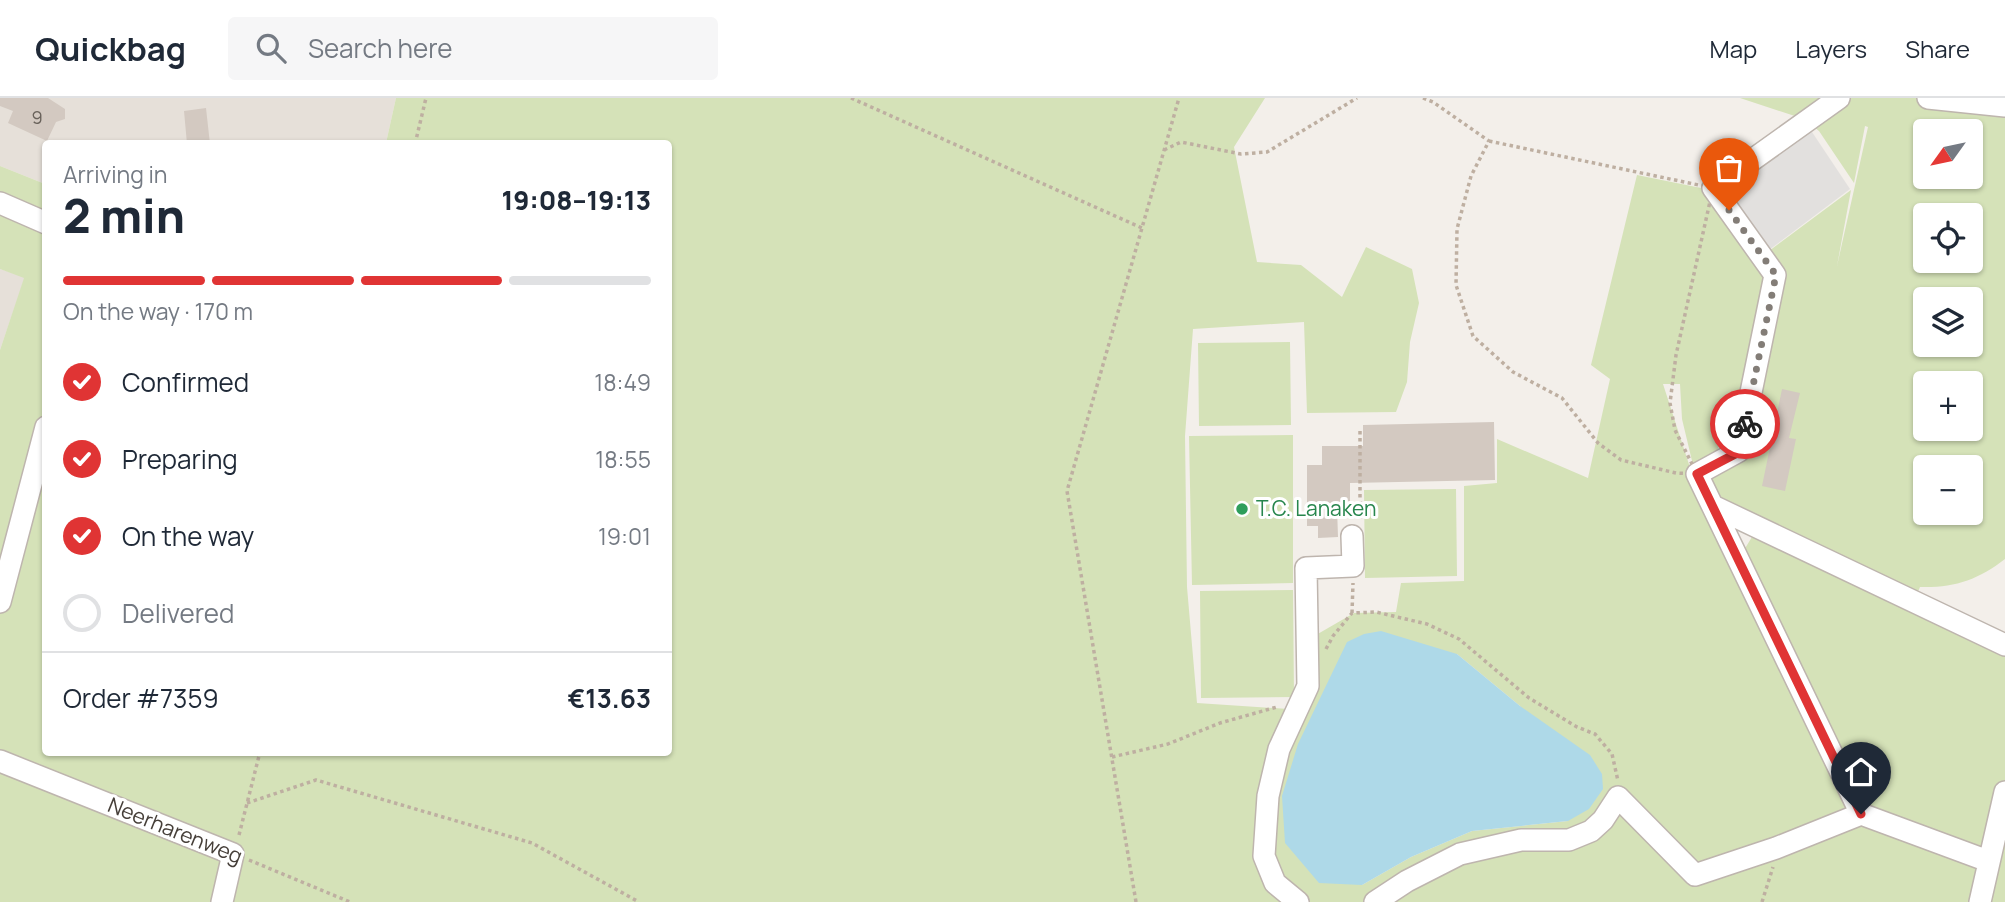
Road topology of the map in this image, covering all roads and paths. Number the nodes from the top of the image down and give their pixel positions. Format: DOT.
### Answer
graph roads {
  1 [pos="426,98"];
  2 [pos="851,98"];
  3 [pos="1179,98"];
  4 [pos="1357,98"];
  5 [pos="1423,98"];
  6 [pos="1839,98"];
  7 [pos="1928,98"];
  8 [pos="2005,106"];
  9 [pos="416,140"];
  10 [pos="1489,141"];
  11 [pos="1164,150"];
  12 [pos="1713,188"];
  13 [pos="0,203"];
  14 [pos="42,221"];
  15 [pos="1142,228"];
  16 [pos="1360,431"];
  17 [pos="42,442"];
  18 [pos="1697,474"];
  19 [pos="1713,506"];
  20 [pos="1352,536"];
  21 [pos="1353,566"];
  22 [pos="0,602"];
  23 [pos="1352,613"];
  24 [pos="2005,645"];
  25 [pos="1304,695"];
  26 [pos="259,756"];
  27 [pos="1112,757"];
  28 [pos="0,761"];
  29 [pos="2005,792"];
  30 [pos="1618,797"];
  31 [pos="247,803"];
  32 [pos="1861,814"];
  33 [pos="1776,848"];
  34 [pos="233,854"];
  35 [pos="1988,861"];
  36 [pos="222,902"];
  37 [pos="350,902"];
  38 [pos="639,902"];
  39 [pos="1136,902"];
  40 [pos="1298,902"];
  41 [pos="1375,902"];
  42 [pos="1762,902"];
  43 [pos="1980,902"];
  1 -- 9 [label="path"];
  2 -- 15 [label="path"];
  3 -- 11 [label="path"];
  4 -- 11 [label="path"];
  5 -- 10 [label="path"];
  6 -- 12 [label="street"];
  7 -- 8 [label="street"];
  10 -- 12 [label="path"];
  10 -- 18 [label="path"];
  11 -- 15 [label="path"];
  12 -- 18 [label="path"];
  12 -- 18 [label="street"];
  13 -- 14 [label="street"];
  15 -- 27 [label="path"];
  16 -- 20 [label="path"];
  17 -- 22 [label="street"];
  18 -- 19 [label="street"];
  19 -- 24 [label="street"];
  19 -- 32 [label="street"];
  20 -- 21 [label="street"];
  21 -- 23 [label="path"];
  21 -- 25 [label="street"];
  23 -- 25 [label="path"];
  23 -- 30 [label="path"];
  25 -- 27 [label="path"];
  25 -- 40 [label="street"];
  26 -- 31 [label="path"];
  27 -- 39 [label="path"];
  28 -- 34 [label="street, Neerharenweg"];
  29 -- 35 [label="street"];
  30 -- 33 [label="street"];
  30 -- 41 [label="street"];
  31 -- 34 [label="path"];
  31 -- 38 [label="path"];
  32 -- 33 [label="street"];
  32 -- 35 [label="street"];
  33 -- 42 [label="path"];
  34 -- 36 [label="street"];
  34 -- 37 [label="path, Neerharenweg"];
  35 -- 43 [label="street"];
}
